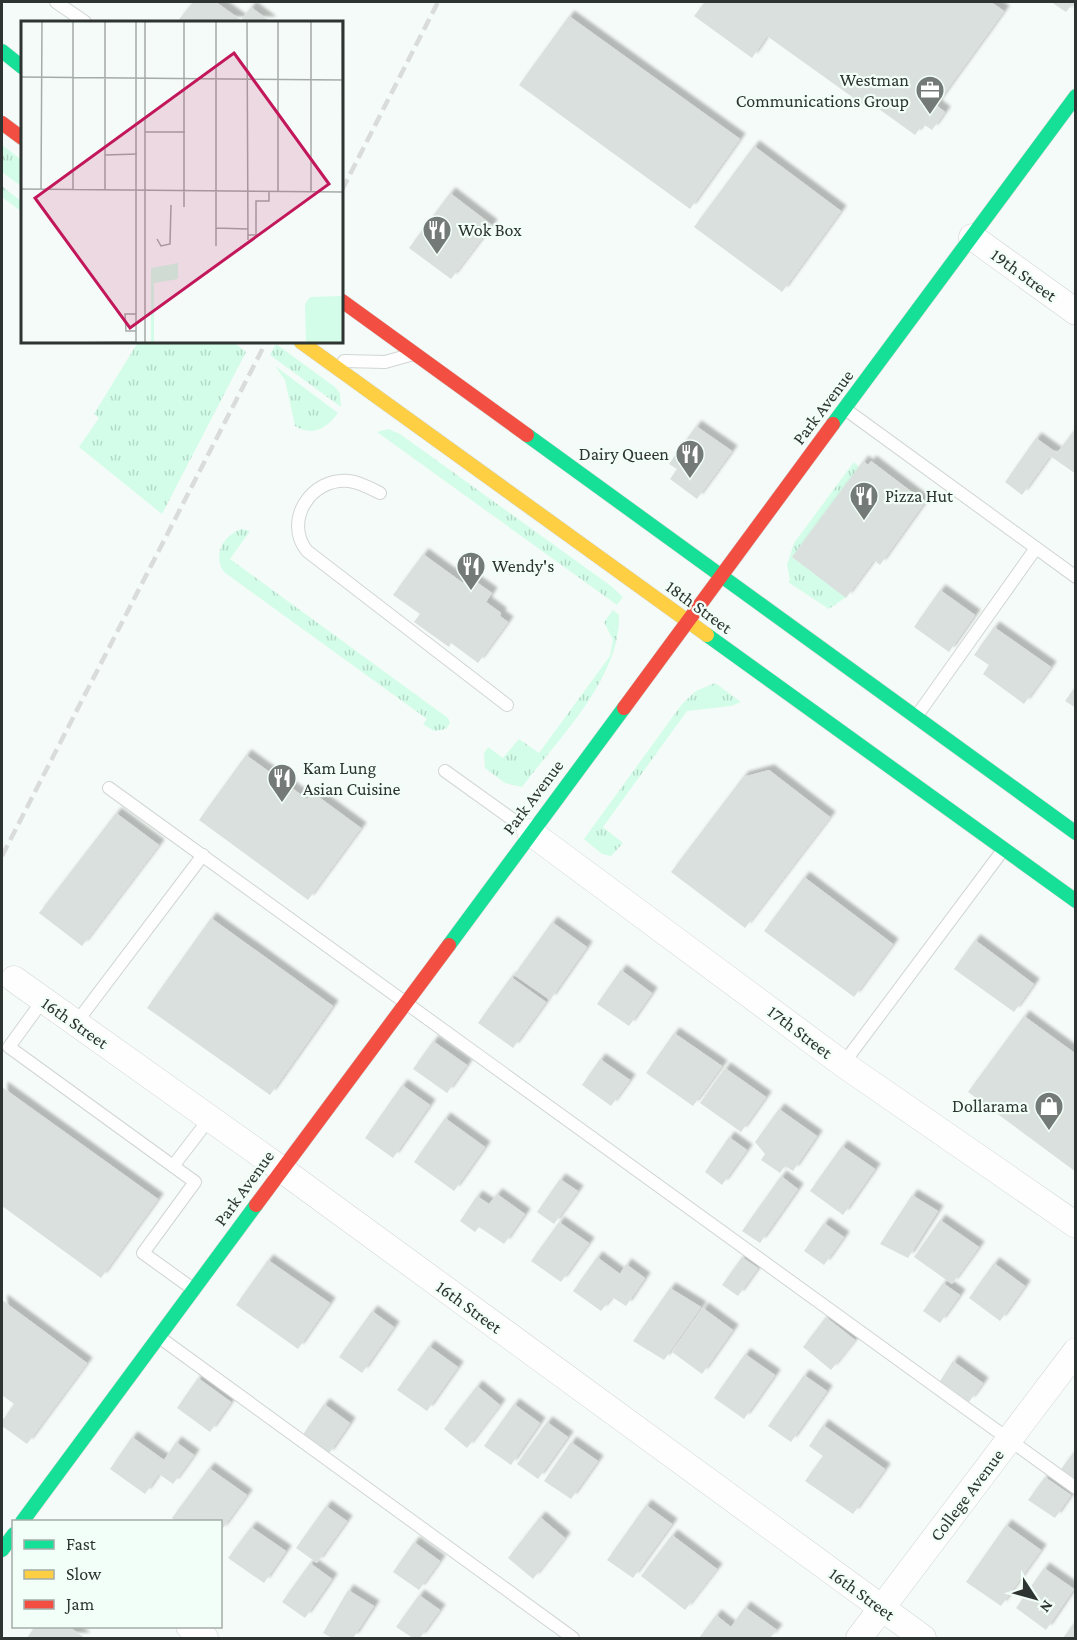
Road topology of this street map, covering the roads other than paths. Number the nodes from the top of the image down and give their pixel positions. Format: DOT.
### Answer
graph roads {
  1 [pos="56,2"];
  2 [pos="84,21"];
  3 [pos="2,51"];
  4 [pos="21,66"];
  5 [pos="1076,96"];
  6 [pos="2,123"];
  7 [pos="21,137"];
  8 [pos="972,237"];
  9 [pos="344,302"];
  10 [pos="1076,312"];
  11 [pos="304,344"];
  12 [pos="315,352"];
  13 [pos="414,354"];
  14 [pos="844,408"];
  15 [pos="380,493"];
  16 [pos="1036,548"];
  17 [pos="720,576"];
  18 [pos="1076,577"];
  19 [pos="687,621"];
  20 [pos="507,705"];
  21 [pos="915,718"];
  22 [pos="445,771"];
  23 [pos="109,788"];
  24 [pos="530,832"];
  25 [pos="1076,833"];
  26 [pos="1004,849"];
  27 [pos="203,855"];
  28 [pos="1076,901"];
  29 [pos="14,979"];
  30 [pos="43,1000"];
  31 [pos="405,1000"];
  32 [pos="76,1023"];
  33 [pos="843,1064"];
  34 [pos="210,1118"];
  35 [pos="173,1167"];
  36 [pos="280,1169"];
  37 [pos="1076,1225"];
  38 [pos="193,1289"];
  39 [pos="158,1336"];
  40 [pos="1076,1351"];
  41 [pos="1009,1440"];
  42 [pos="1076,1488"];
  43 [pos="32,1518"];
  44 [pos="12,1536"];
  45 [pos="2,1550"];
  46 [pos="881,1608"];
  47 [pos="192,1628"];
  48 [pos="205,1638"];
  49 [pos="573,1638"];
  50 [pos="859,1638"];
  51 [pos="923,1638"];
  1 -- 2 [label="lane"];
  3 -- 4 [label="main road"];
  5 -- 8 [label="main road, Park Avenue"];
  6 -- 7 [label="main road"];
  8 -- 10 [label="street, 19th Street"];
  8 -- 14 [label="main road, Park Avenue"];
  9 -- 13 [label="main road, 18th Street"];
  11 -- 12 [label="main road, 18th Street"];
  12 -- 13 [label="lane"];
  12 -- 19 [label="main road, 18th Street"];
  13 -- 17 [label="main road, 18th Street"];
  14 -- 16 [label="lane"];
  14 -- 17 [label="main road, Park Avenue"];
  15 -- 20 [label="lane"];
  16 -- 18 [label="lane"];
  16 -- 21 [label="lane"];
  17 -- 19 [label="main road, Park Avenue"];
  17 -- 21 [label="main road, 18th Street"];
  19 -- 24 [label="main road, Park Avenue"];
  19 -- 26 [label="main road, 18th Street"];
  21 -- 25 [label="main road, 18th Street"];
  22 -- 24 [label="lane"];
  23 -- 27 [label="lane"];
  24 -- 31 [label="main road, Park Avenue"];
  24 -- 33 [label="street, 17th Street"];
  26 -- 28 [label="main road, 18th Street"];
  26 -- 33 [label="lane"];
  27 -- 31 [label="lane"];
  27 -- 32 [label="lane"];
  29 -- 30 [label="street, 16th Street"];
  30 -- 32 [label="street, 16th Street"];
  30 -- 35 [label="lane"];
  31 -- 36 [label="main road, Park Avenue"];
  31 -- 41 [label="lane"];
  32 -- 34 [label="street, 16th Street"];
  33 -- 37 [label="street, 17th Street"];
  34 -- 35 [label="lane"];
  34 -- 36 [label="street, 16th Street"];
  35 -- 38 [label="lane"];
  36 -- 38 [label="main road, Park Avenue"];
  36 -- 46 [label="street, 16th Street"];
  38 -- 39 [label="main road, Park Avenue"];
  39 -- 43 [label="main road, Park Avenue"];
  39 -- 49 [label="lane"];
  40 -- 41 [label="street, College Avenue"];
  41 -- 42 [label="lane"];
  41 -- 46 [label="street, College Avenue"];
  44 -- 45 [label="main road"];
  46 -- 50 [label="street, College Avenue"];
  46 -- 51 [label="street, 16th Street"];
  47 -- 48 [label="street"];
}
